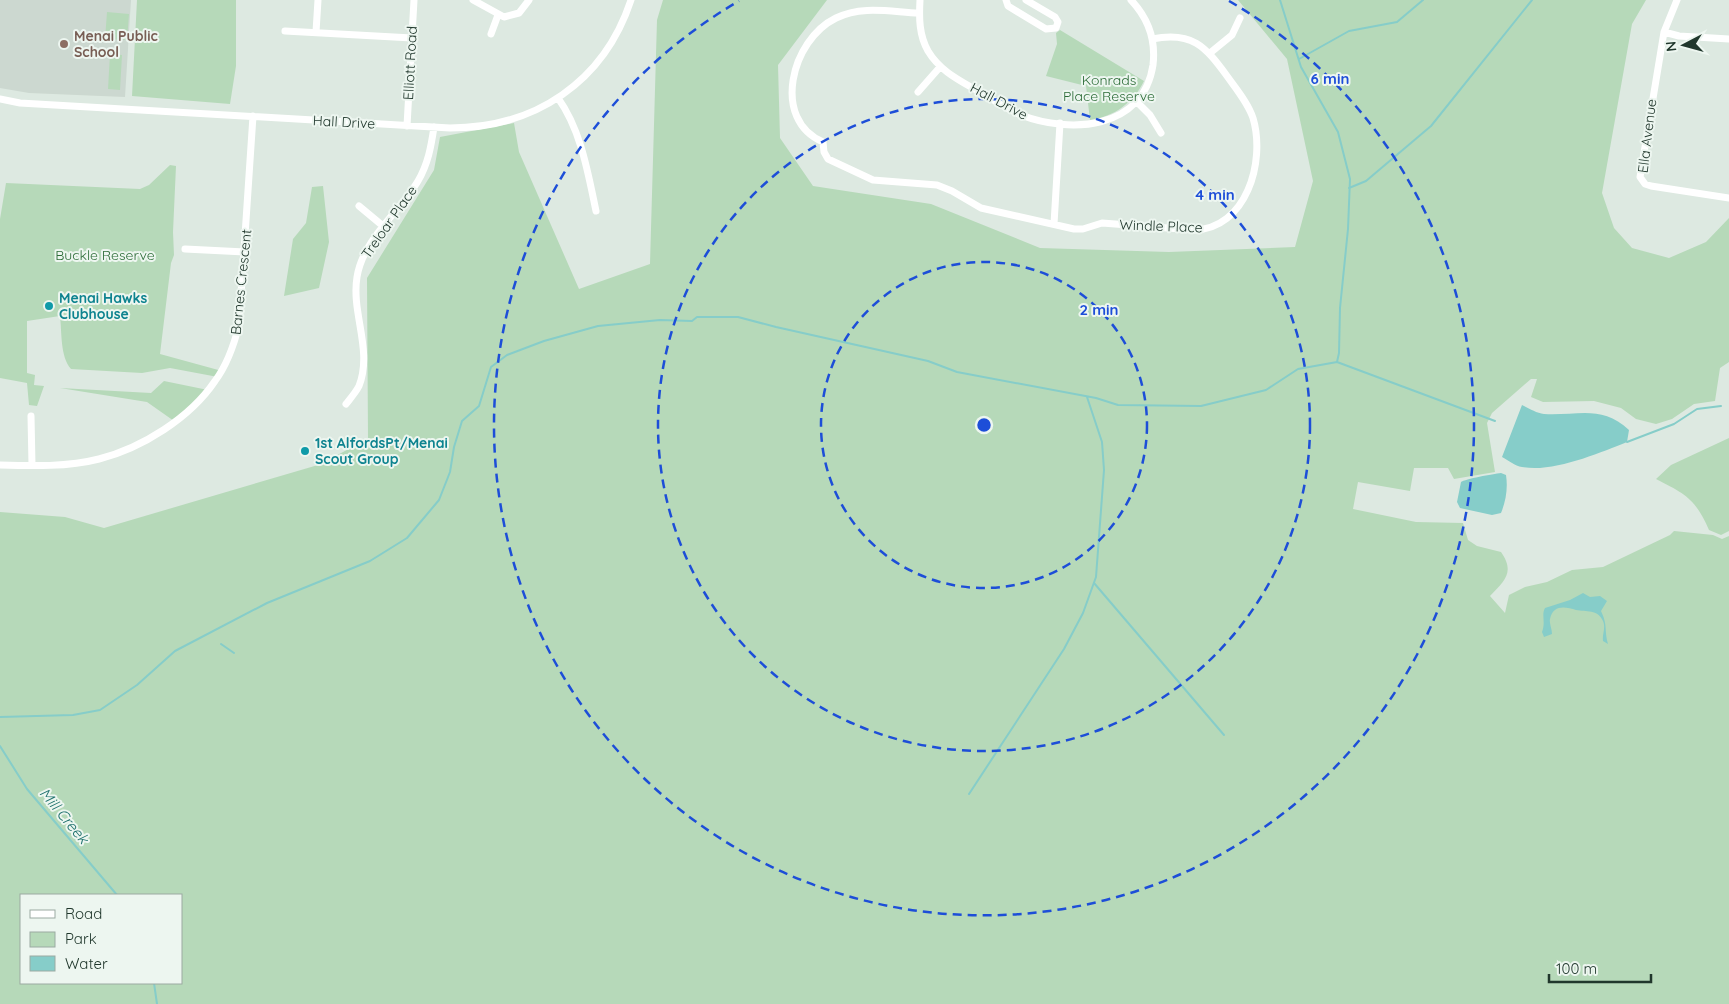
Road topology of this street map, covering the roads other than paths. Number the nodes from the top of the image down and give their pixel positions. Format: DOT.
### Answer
graph roads {
  1 [pos="318,0"];
  2 [pos="414,0"];
  3 [pos="473,0"];
  4 [pos="529,0"];
  5 [pos="631,0"];
  6 [pos="920,0"];
  7 [pos="1006,0"];
  8 [pos="1026,0"];
  9 [pos="1046,0"];
  10 [pos="1131,0"];
  11 [pos="1677,0"];
  12 [pos="1041,8"];
  13 [pos="919,13"];
  14 [pos="498,15"];
  15 [pos="1240,18"];
  16 [pos="285,31"];
  17 [pos="316,32"];
  18 [pos="1664,32"];
  19 [pos="492,34"];
  20 [pos="412,38"];
  21 [pos="1152,39"];
  22 [pos="1729,39"];
  23 [pos="1210,53"];
  24 [pos="940,66"];
  25 [pos="918,92"];
  26 [pos="558,98"];
  27 [pos="0,99"];
  28 [pos="1136,101"];
  29 [pos="253,116"];
  30 [pos="1060,124"];
  31 [pos="407,126"];
  32 [pos="434,127"];
  33 [pos="1161,133"];
  34 [pos="1729,198"];
  35 [pos="359,206"];
  36 [pos="596,211"];
  37 [pos="1054,224"];
  38 [pos="383,226"];
  39 [pos="185,249"];
  40 [pos="245,252"];
  41 [pos="346,404"];
  42 [pos="32,416"];
  43 [pos="0,465"];
  44 [pos="32,465"];
  1 -- 17 [label="street"];
  2 -- 20 [label="street, Elliott Road"];
  3 -- 14 [label="street"];
  4 -- 14 [label="street"];
  5 -- 26 [label="street, Hall Drive"];
  6 -- 13 [label="street, Hall Drive"];
  7 -- 12 [label="street"];
  8 -- 12 [label="street"];
  9 -- 12 [label="street"];
  10 -- 21 [label="street, Hall Drive"];
  11 -- 18 [label="street"];
  13 -- 24 [label="street, Hall Drive"];
  13 -- 37 [label="street, Windle Place"];
  14 -- 19 [label="street"];
  15 -- 23 [label="street"];
  16 -- 17 [label="street"];
  17 -- 20 [label="street"];
  18 -- 22 [label="street"];
  18 -- 34 [label="street, Ella Avenue"];
  20 -- 31 [label="street, Elliott Road"];
  21 -- 23 [label="street, Windle Place"];
  21 -- 28 [label="street, Hall Drive"];
  23 -- 37 [label="street, Windle Place"];
  24 -- 25 [label="street"];
  24 -- 30 [label="street, Hall Drive"];
  26 -- 32 [label="street, Hall Drive"];
  26 -- 36 [label="street"];
  27 -- 29 [label="street, Hall Drive"];
  28 -- 30 [label="street, Hall Drive"];
  28 -- 33 [label="street"];
  29 -- 31 [label="street, Hall Drive"];
  29 -- 40 [label="street, Barnes Crescent"];
  30 -- 37 [label="street"];
  31 -- 32 [label="street, Hall Drive"];
  32 -- 38 [label="street, Treloar Place"];
  35 -- 38 [label="street"];
  38 -- 41 [label="street, Treloar Place"];
  39 -- 40 [label="street"];
  40 -- 44 [label="street, Barnes Crescent"];
  42 -- 44 [label="street"];
  43 -- 44 [label="street, Barnes Crescent"];
}
